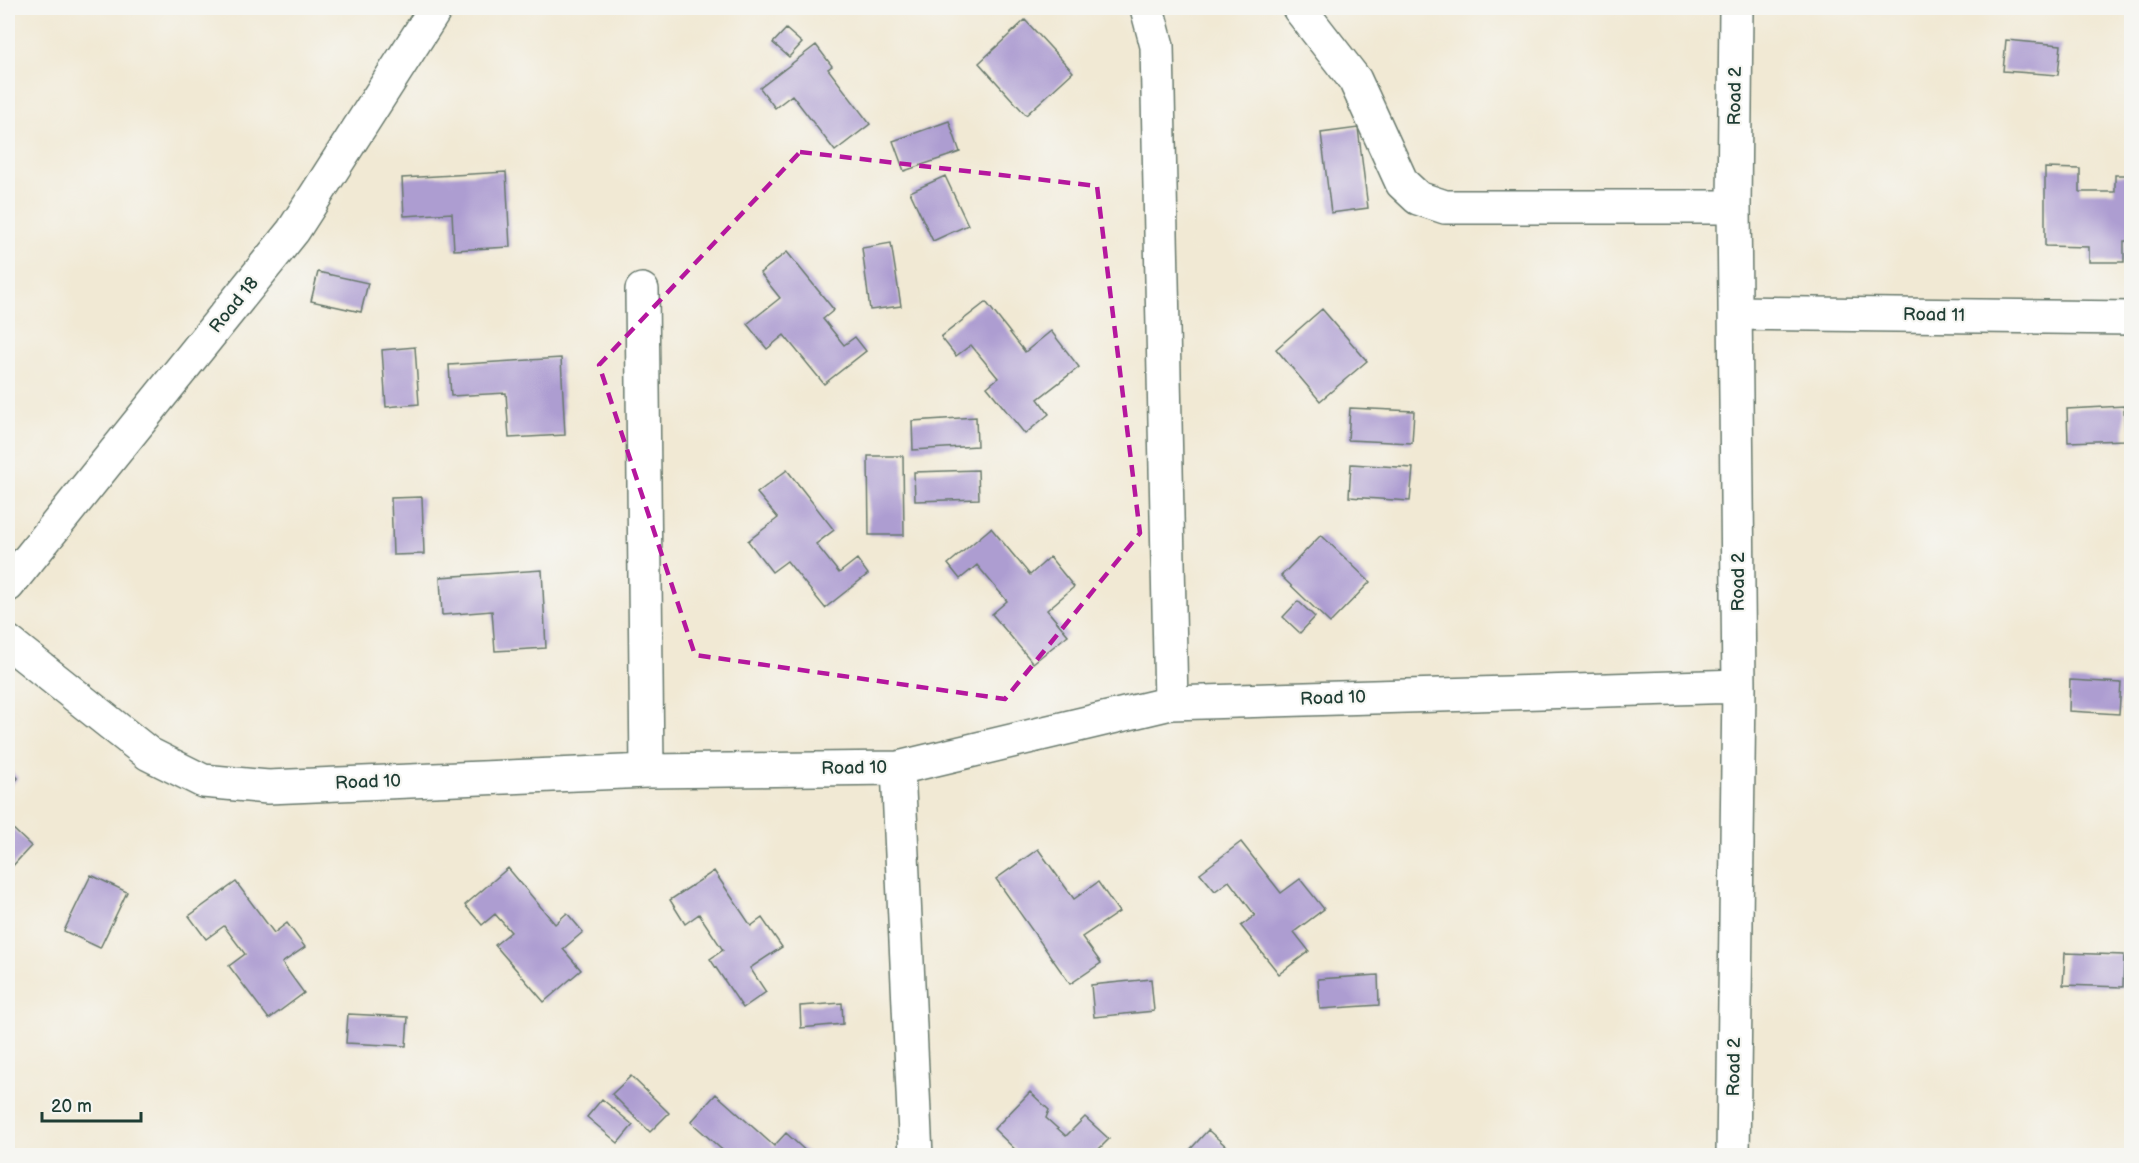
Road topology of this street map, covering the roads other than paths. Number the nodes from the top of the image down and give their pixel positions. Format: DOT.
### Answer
graph roads {
  1 [pos="436,8"];
  2 [pos="1147,8"];
  3 [pos="1299,8"];
  4 [pos="1736,8"];
  5 [pos="1734,207"];
  6 [pos="642,290"];
  7 [pos="1736,313"];
  8 [pos="2132,318"];
  9 [pos="8,585"];
  10 [pos="8,642"];
  11 [pos="1739,686"];
  12 [pos="1171,703"];
  13 [pos="898,768"];
  14 [pos="647,771"];
  15 [pos="916,1155"];
  16 [pos="1733,1155"];
  1 -- 9 [label="street, Road 18"];
  2 -- 12 [label="street"];
  3 -- 5 [label="street"];
  4 -- 5 [label="street, Road 2"];
  5 -- 7 [label="street, Road 2"];
  6 -- 14 [label="street"];
  7 -- 8 [label="street, Road 11"];
  7 -- 11 [label="street, Road 2"];
  10 -- 14 [label="street, Road 10"];
  11 -- 12 [label="street, Road 10"];
  11 -- 16 [label="street, Road 2"];
  12 -- 13 [label="street, Road 10"];
  13 -- 14 [label="street, Road 10"];
  13 -- 15 [label="street"];
}
